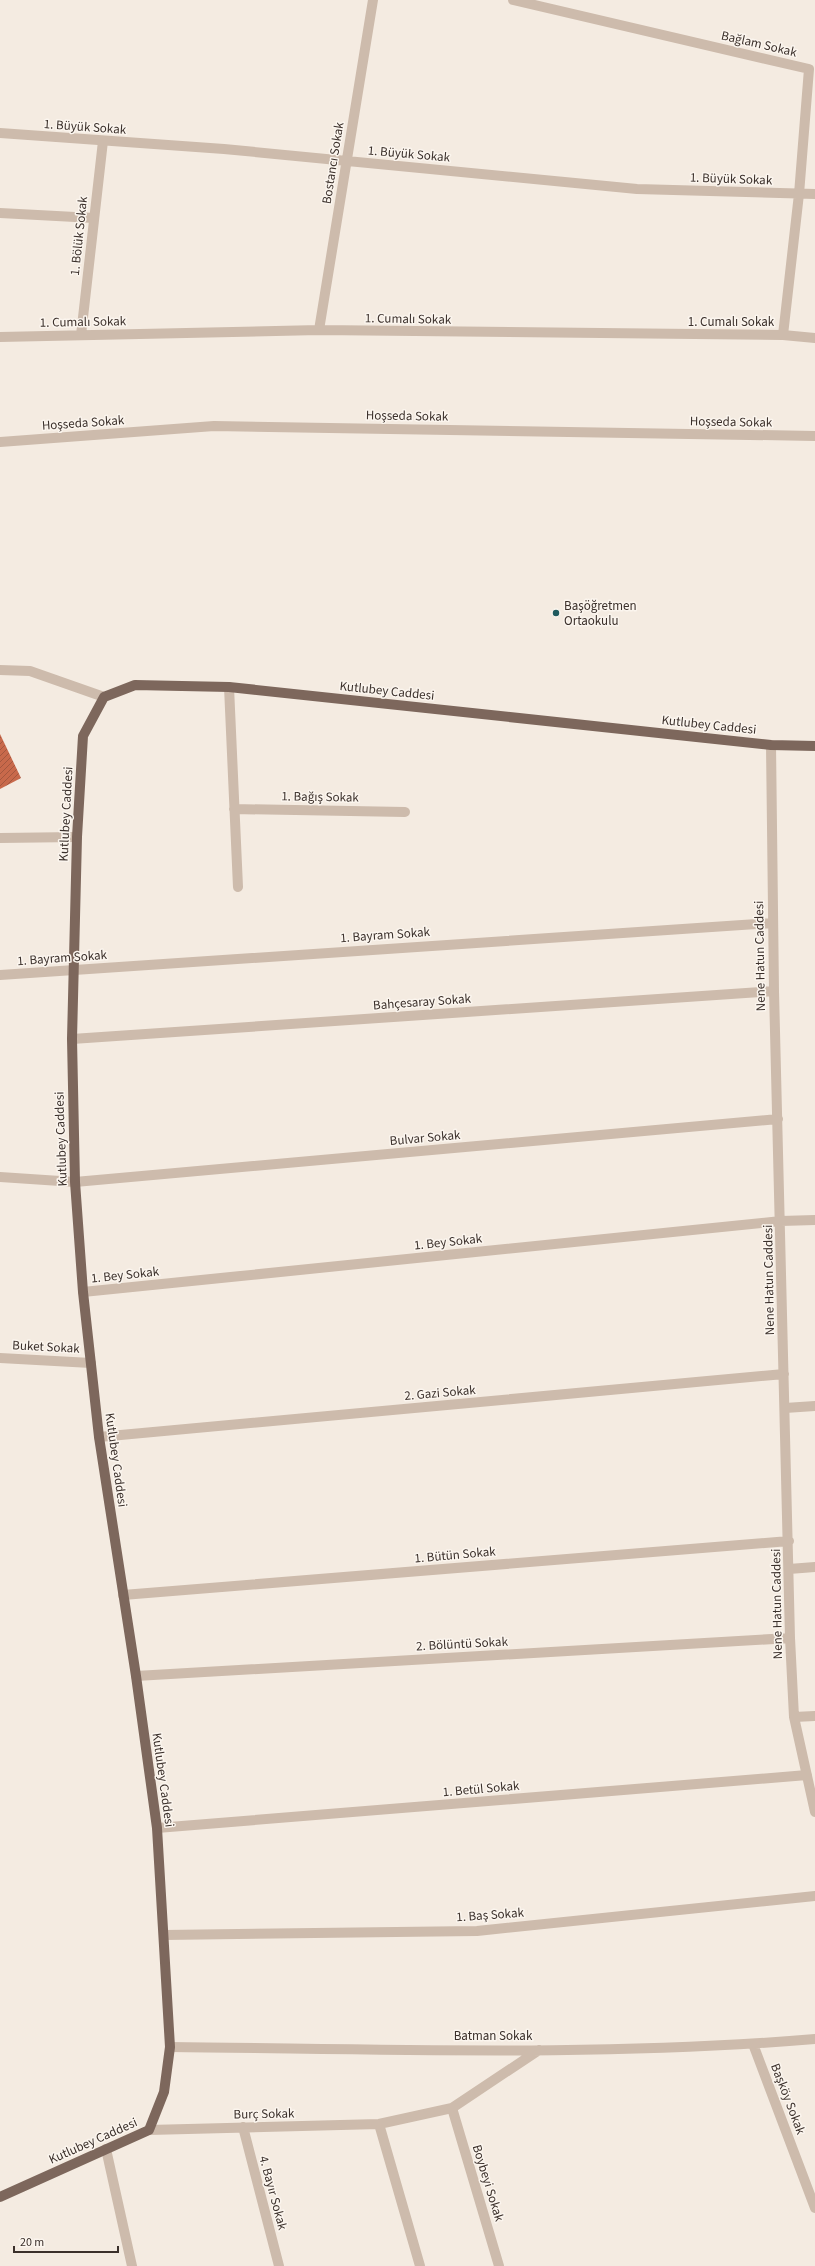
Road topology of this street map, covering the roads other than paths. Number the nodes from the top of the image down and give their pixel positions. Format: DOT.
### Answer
graph roads {
  1 [pos="372,0"];
  2 [pos="513,0"];
  3 [pos="0,134"];
  4 [pos="103,141"];
  5 [pos="346,161"];
  6 [pos="799,194"];
  7 [pos="815,194"];
  8 [pos="0,213"];
  9 [pos="94,218"];
  10 [pos="318,330"];
  11 [pos="81,335"];
  12 [pos="783,335"];
  13 [pos="0,337"];
  14 [pos="815,338"];
  15 [pos="815,436"];
  16 [pos="0,442"];
  17 [pos="0,670"];
  18 [pos="229,687"];
  19 [pos="104,697"];
  20 [pos="771,745"];
  21 [pos="815,746"];
  22 [pos="234,809"];
  23 [pos="405,812"];
  24 [pos="77,836"];
  25 [pos="0,838"];
  26 [pos="238,887"];
  27 [pos="773,923"];
  28 [pos="73,971"];
  29 [pos="0,975"];
  30 [pos="774,991"];
  31 [pos="72,1039"];
  32 [pos="778,1119"];
  33 [pos="0,1177"];
  34 [pos="75,1182"];
  35 [pos="815,1220"];
  36 [pos="781,1221"];
  37 [pos="83,1292"];
  38 [pos="0,1358"];
  39 [pos="91,1363"];
  40 [pos="784,1374"];
  41 [pos="815,1406"];
  42 [pos="785,1408"];
  43 [pos="99,1437"];
  44 [pos="789,1541"];
  45 [pos="815,1567"];
  46 [pos="789,1569"];
  47 [pos="123,1595"];
  48 [pos="790,1638"];
  49 [pos="136,1676"];
  50 [pos="815,1716"];
  51 [pos="794,1717"];
  52 [pos="807,1775"];
  53 [pos="815,1812"];
  54 [pos="157,1828"];
  55 [pos="815,1896"];
  56 [pos="164,1935"];
  57 [pos="815,2039"];
  58 [pos="753,2044"];
  59 [pos="170,2047"];
  60 [pos="539,2050"];
  61 [pos="452,2108"];
  62 [pos="379,2124"];
  63 [pos="243,2127"];
  64 [pos="149,2130"];
  65 [pos="106,2149"];
  66 [pos="0,2197"];
  67 [pos="815,2208"];
  68 [pos="132,2266"];
  69 [pos="279,2266"];
  70 [pos="420,2266"];
  71 [pos="499,2266"];
  1 -- 5 [label="street, Bostancı Sokak"];
  2 -- 6 [label="street, Bağlam Sokak"];
  3 -- 4 [label="street, 1. Büyük Sokak"];
  4 -- 5 [label="street, 1. Büyük Sokak"];
  4 -- 9 [label="street, 1. Bölük Sokak"];
  5 -- 6 [label="street, 1. Büyük Sokak"];
  5 -- 10 [label="street, Bostancı Sokak"];
  6 -- 7 [label="street, 1. Büyük Sokak"];
  6 -- 12 [label="street, Bağlam Sokak"];
  8 -- 9 [label="street"];
  9 -- 11 [label="street, 1. Bölük Sokak"];
  10 -- 11 [label="street, 1. Cumalı Sokak"];
  10 -- 12 [label="street, 1. Cumalı Sokak"];
  11 -- 13 [label="street, 1. Cumalı Sokak"];
  12 -- 14 [label="street, 1. Cumalı Sokak"];
  15 -- 16 [label="street, Hoşseda Sokak"];
  17 -- 19 [label="street"];
  18 -- 19 [label="main road, Kutlubey Caddesi"];
  18 -- 20 [label="main road, Kutlubey Caddesi"];
  18 -- 22 [label="street"];
  19 -- 24 [label="main road, Kutlubey Caddesi"];
  20 -- 21 [label="main road, Kutlubey Caddesi"];
  20 -- 27 [label="street, Nene Hatun Caddesi"];
  22 -- 23 [label="street, 1. Bağış Sokak"];
  22 -- 26 [label="street"];
  24 -- 25 [label="street"];
  24 -- 28 [label="main road, Kutlubey Caddesi"];
  27 -- 28 [label="street, 1. Bayram Sokak"];
  27 -- 30 [label="street, Nene Hatun Caddesi"];
  28 -- 29 [label="street, 1. Bayram Sokak"];
  28 -- 31 [label="main road, Kutlubey Caddesi"];
  30 -- 31 [label="street, Bahçesaray Sokak"];
  30 -- 32 [label="street, Nene Hatun Caddesi"];
  31 -- 34 [label="main road, Kutlubey Caddesi"];
  32 -- 34 [label="street, Bulvar Sokak"];
  32 -- 36 [label="street, Nene Hatun Caddesi"];
  33 -- 34 [label="street, Bulvar Sokak"];
  34 -- 37 [label="main road, Kutlubey Caddesi"];
  35 -- 36 [label="street, 1. Bey Sokak"];
  36 -- 37 [label="street, 1. Bey Sokak"];
  36 -- 40 [label="street, Nene Hatun Caddesi"];
  37 -- 39 [label="main road, Kutlubey Caddesi"];
  38 -- 39 [label="street, Buket Sokak"];
  39 -- 43 [label="main road, Kutlubey Caddesi"];
  40 -- 42 [label="street, Nene Hatun Caddesi"];
  40 -- 43 [label="street, 2. Gazi Sokak"];
  41 -- 42 [label="street"];
  42 -- 44 [label="street, Nene Hatun Caddesi"];
  43 -- 47 [label="main road, Kutlubey Caddesi"];
  44 -- 46 [label="street, Nene Hatun Caddesi"];
  44 -- 47 [label="street, 1. Bütün Sokak"];
  45 -- 46 [label="street"];
  46 -- 48 [label="street, Nene Hatun Caddesi"];
  47 -- 49 [label="main road, Kutlubey Caddesi"];
  48 -- 49 [label="street, 2. Bölüntü Sokak"];
  48 -- 51 [label="street, Nene Hatun Caddesi"];
  49 -- 54 [label="main road, Kutlubey Caddesi"];
  50 -- 51 [label="street"];
  51 -- 52 [label="street, Nene Hatun Caddesi"];
  52 -- 53 [label="street, Nene Hatun Caddesi"];
  52 -- 54 [label="street, 1. Betül Sokak"];
  54 -- 56 [label="main road, Kutlubey Caddesi"];
  55 -- 56 [label="street, 1. Baş Sokak"];
  56 -- 59 [label="main road, Kutlubey Caddesi"];
  57 -- 58 [label="street, Batman Sokak"];
  58 -- 60 [label="street, Batman Sokak"];
  58 -- 67 [label="street, Başköy Sokak"];
  59 -- 60 [label="street, Batman Sokak"];
  59 -- 64 [label="main road, Kutlubey Caddesi"];
  60 -- 61 [label="street, Burç Sokak"];
  61 -- 62 [label="street, Burç Sokak"];
  61 -- 71 [label="street, Boybeyi Sokak"];
  62 -- 63 [label="street, Burç Sokak"];
  62 -- 70 [label="street"];
  63 -- 64 [label="street, Burç Sokak"];
  63 -- 69 [label="street, 4. Bayır Sokak"];
  64 -- 65 [label="main road, Kutlubey Caddesi"];
  65 -- 66 [label="main road, Kutlubey Caddesi"];
  65 -- 68 [label="street"];
}
